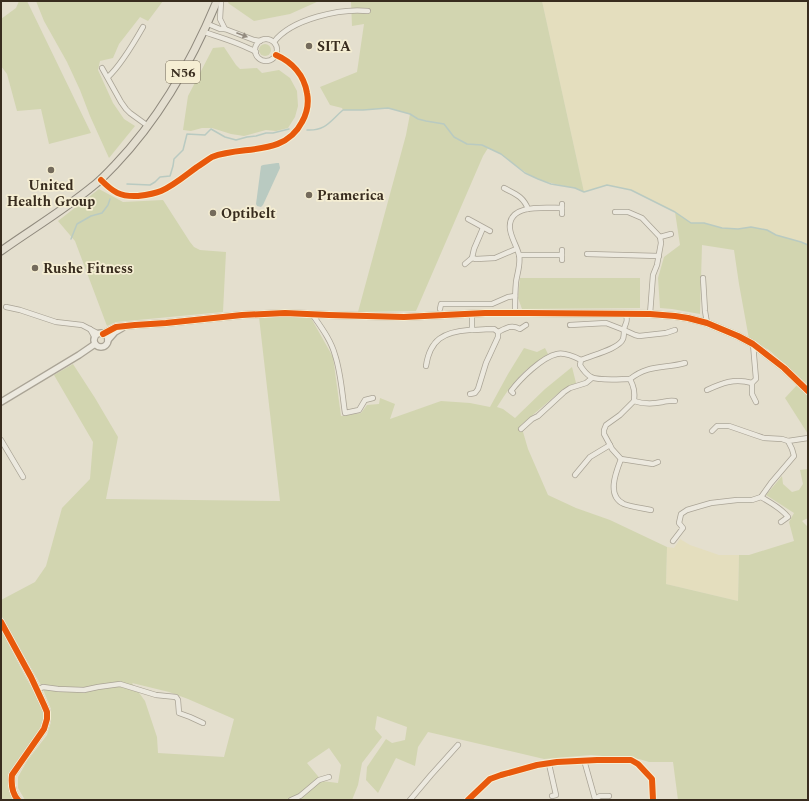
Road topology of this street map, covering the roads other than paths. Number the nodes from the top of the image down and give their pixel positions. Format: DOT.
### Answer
graph roads {
  1 [pos="217,1"];
  2 [pos="221,1"];
  3 [pos="368,11"];
  4 [pos="208,24"];
  5 [pos="143,27"];
  6 [pos="225,29"];
  7 [pos="204,32"];
  8 [pos="260,40"];
  9 [pos="274,42"];
  10 [pos="256,52"];
  11 [pos="276,55"];
  12 [pos="102,68"];
  13 [pos="108,77"];
  14 [pos="148,126"];
  15 [pos="101,180"];
  16 [pos="504,188"];
  17 [pos="528,208"];
  18 [pos="562,209"];
  19 [pos="615,212"];
  20 [pos="468,219"];
  21 [pos="483,228"];
  22 [pos="490,231"];
  23 [pos="671,234"];
  24 [pos="660,237"];
  25 [pos="516,249"];
  26 [pos="1,251"];
  27 [pos="587,254"];
  28 [pos="519,255"];
  29 [pos="659,256"];
  30 [pos="472,258"];
  31 [pos="562,260"];
  32 [pos="466,264"];
  33 [pos="703,278"];
  34 [pos="704,293"];
  35 [pos="709,294"];
  36 [pos="515,296"];
  37 [pos="6,307"];
  38 [pos="440,308"];
  39 [pos="515,313"];
  40 [pos="312,314"];
  41 [pos="472,314"];
  42 [pos="626,314"];
  43 [pos="650,314"];
  44 [pos="707,323"];
  45 [pos="526,325"];
  46 [pos="570,325"];
  47 [pos="126,326"];
  48 [pos="444,329"];
  49 [pos="472,330"];
  50 [pos="624,330"];
  51 [pos="675,330"];
  52 [pos="498,332"];
  53 [pos="447,334"];
  54 [pos="99,335"];
  55 [pos="108,340"];
  56 [pos="95,344"];
  57 [pos="753,344"];
  58 [pos="581,360"];
  59 [pos="685,363"];
  60 [pos="426,366"];
  61 [pos="592,378"];
  62 [pos="630,379"];
  63 [pos="752,383"];
  64 [pos="707,390"];
  65 [pos="808,391"];
  66 [pos="513,393"];
  67 [pos="470,394"];
  68 [pos="373,398"];
  69 [pos="634,401"];
  70 [pos="675,401"];
  71 [pos="1,402"];
  72 [pos="756,402"];
  73 [pos="521,429"];
  74 [pos="712,431"];
  75 [pos="808,438"];
  76 [pos="1,440"];
  77 [pos="788,441"];
  78 [pos="610,445"];
  79 [pos="621,459"];
  80 [pos="658,462"];
  81 [pos="575,475"];
  82 [pos="23,477"];
  83 [pos="761,497"];
  84 [pos="651,510"];
  85 [pos="781,522"];
  86 [pos="673,541"];
  87 [pos="1,622"];
  88 [pos="37,690"];
  89 [pos="202,723"];
  90 [pos="458,745"];
  91 [pos="584,760"];
  92 [pos="549,764"];
  93 [pos="329,777"];
  94 [pos="552,796"];
  95 [pos="609,796"];
  96 [pos="595,799"];
  97 [pos="18,800"];
  98 [pos="291,800"];
  99 [pos="410,800"];
  100 [pos="468,800"];
  101 [pos="653,800"];
  1 -- 4 [label="main road, N56"];
  2 -- 6 [label="street"];
  3 -- 9 [label="street"];
  4 -- 6 [label="street"];
  4 -- 7 [label="main road, N56"];
  5 -- 13 [label="street"];
  6 -- 8 [label="street, one-way"];
  7 -- 10 [label="street"];
  7 -- 14 [label="main road, N56"];
  8 -- 9 [label="street"];
  8 -- 10 [label="street"];
  9 -- 11 [label="street"];
  10 -- 11 [label="street"];
  11 -- 15 [label="street"];
  12 -- 13 [label="street"];
  13 -- 14 [label="street"];
  14 -- 15 [label="main road, N56"];
  15 -- 26 [label="main road, N56"];
  16 -- 17 [label="street"];
  17 -- 18 [label="street"];
  17 -- 25 [label="street"];
  19 -- 24 [label="street"];
  20 -- 21 [label="street"];
  21 -- 22 [label="street"];
  21 -- 30 [label="street"];
  23 -- 24 [label="street"];
  24 -- 29 [label="street"];
  25 -- 28 [label="street"];
  25 -- 30 [label="street"];
  27 -- 29 [label="street"];
  28 -- 31 [label="street"];
  28 -- 36 [label="street"];
  29 -- 43 [label="street"];
  30 -- 32 [label="street"];
  33 -- 34 [label="street"];
  34 -- 35 [label="street"];
  34 -- 44 [label="street"];
  36 -- 38 [label="street"];
  36 -- 39 [label="street"];
  37 -- 54 [label="street"];
  39 -- 41 [label="street"];
  39 -- 42 [label="street"];
  40 -- 41 [label="street"];
  40 -- 47 [label="street"];
  40 -- 68 [label="street"];
  41 -- 49 [label="street"];
  42 -- 43 [label="street"];
  42 -- 50 [label="street"];
  43 -- 44 [label="street"];
  44 -- 57 [label="street"];
  45 -- 52 [label="street"];
  46 -- 50 [label="street"];
  47 -- 54 [label="street"];
  47 -- 55 [label="street"];
  48 -- 53 [label="street"];
  49 -- 52 [label="street"];
  49 -- 53 [label="street"];
  50 -- 51 [label="street"];
  50 -- 58 [label="street"];
  52 -- 67 [label="street"];
  53 -- 60 [label="street"];
  54 -- 55 [label="street"];
  54 -- 56 [label="street"];
  55 -- 56 [label="street"];
  56 -- 71 [label="street"];
  57 -- 63 [label="street"];
  57 -- 65 [label="street"];
  58 -- 61 [label="street"];
  58 -- 66 [label="street"];
  59 -- 62 [label="street"];
  61 -- 62 [label="street"];
  61 -- 73 [label="street"];
  62 -- 69 [label="street"];
  63 -- 64 [label="street"];
  63 -- 72 [label="street"];
  69 -- 70 [label="street"];
  69 -- 78 [label="street"];
  74 -- 77 [label="street"];
  75 -- 77 [label="street"];
  76 -- 82 [label="street"];
  77 -- 83 [label="street"];
  78 -- 79 [label="street"];
  78 -- 81 [label="street"];
  79 -- 80 [label="street"];
  79 -- 84 [label="street"];
  83 -- 85 [label="street"];
  83 -- 86 [label="street"];
  87 -- 88 [label="street"];
  88 -- 89 [label="street"];
  88 -- 97 [label="street"];
  90 -- 99 [label="street"];
  91 -- 92 [label="street"];
  91 -- 96 [label="street"];
  91 -- 101 [label="street"];
  92 -- 94 [label="street"];
  92 -- 100 [label="street"];
  93 -- 98 [label="street"];
  95 -- 96 [label="street"];
}
